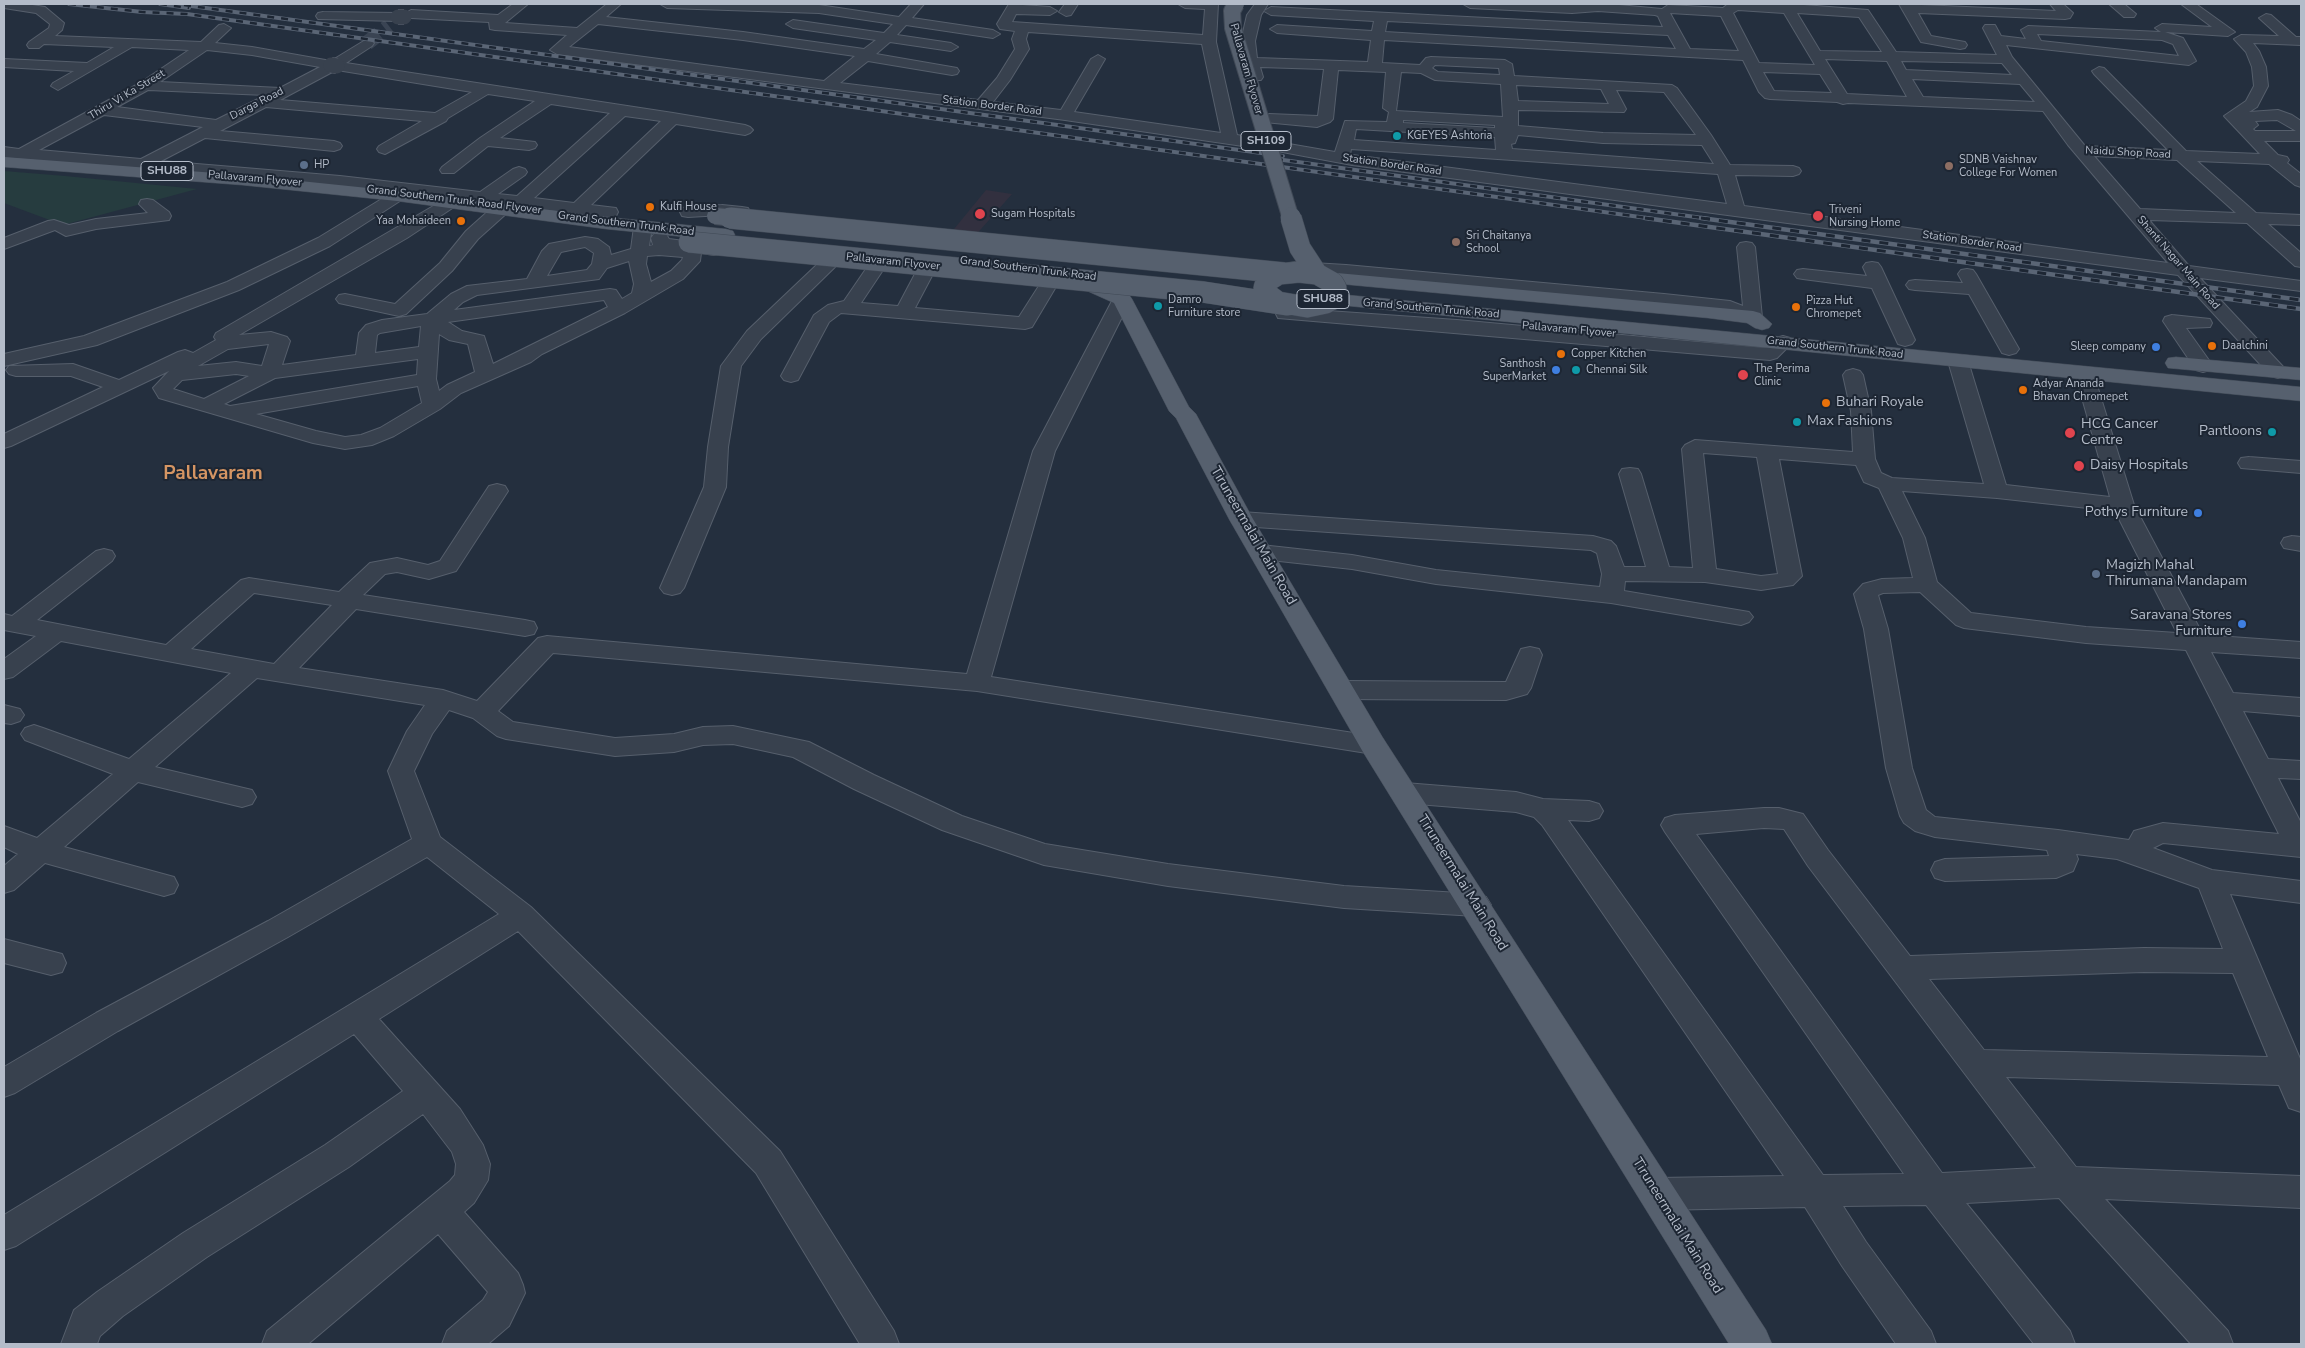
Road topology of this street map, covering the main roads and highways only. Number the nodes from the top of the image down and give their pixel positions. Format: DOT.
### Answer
graph roads {
  1 [pos="1215,4"];
  2 [pos="1236,4"];
  3 [pos="4,161"];
  4 [pos="356,191"];
  5 [pos="610,212"];
  6 [pos="649,227"];
  7 [pos="1286,273"];
  8 [pos="1319,273"];
  9 [pos="1125,278"];
  10 [pos="1054,279"];
  11 [pos="1288,306"];
  12 [pos="1316,306"];
  13 [pos="1759,327"];
  14 [pos="2301,374"];
  15 [pos="2301,394"];
  16 [pos="1752,1344"];
  1 -- 7 [label="main road, Pallavaram Flyover / SH109"];
  2 -- 8 [label="main road, Pallavaram Flyover / SH109, bridge"];
  3 -- 4 [label="main road, Pallavaram Flyover / SHU88"];
  4 -- 5 [label="main road, Grand Southern Trunk Road Flyover / SHU88"];
  4 -- 6 [label="main road, Grand Southern Trunk Road / SHU88"];
  5 -- 6 [label="main road, Grand Southern Trunk Road / SHU88"];
  6 -- 7 [label="main road, bridge"];
  6 -- 9 [label="main road, Grand Southern Trunk Road / SHU88"];
  6 -- 10 [label="main road, Grand Southern Trunk Road / SHU88"];
  6 -- 11 [label="main road, Pallavaram Flyover, bridge"];
  7 -- 8 [label="main road, bridge"];
  7 -- 11 [label="main road, bridge"];
  8 -- 12 [label="main road, Pallavaram Flyover, bridge"];
  8 -- 13 [label="main road"];
  9 -- 10 [label="main road, Grand Southern Trunk Road / SHU88"];
  9 -- 10 [label="main road"];
  9 -- 13 [label="main road, Grand Southern Trunk Road / SHU88"];
  9 -- 16 [label="main road, Tiruneermalai Main Road"];
  11 -- 12 [label="main road, Pallavaram Flyover, bridge"];
  12 -- 13 [label="main road, Pallavaram Flyover"];
  13 -- 14 [label="main road, Grand Southern Trunk Road / SHU88"];
  13 -- 15 [label="main road, Grand Southern Trunk Road / SHU88"];
}
